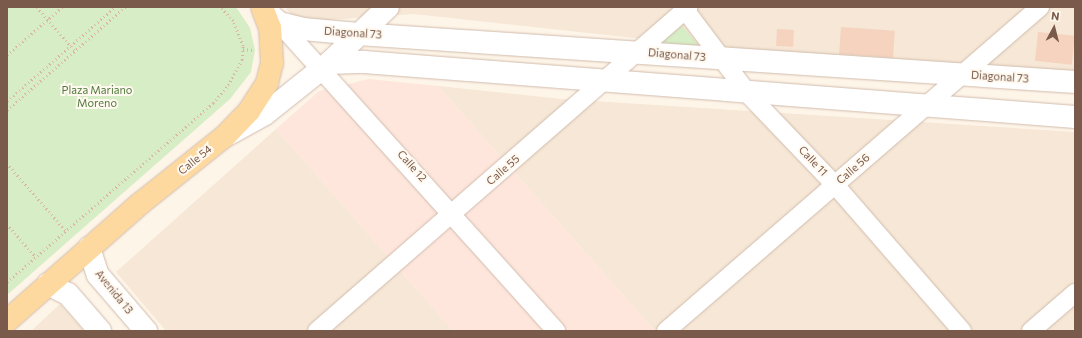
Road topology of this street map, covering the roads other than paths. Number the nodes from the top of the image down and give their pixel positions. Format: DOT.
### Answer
graph roads {
  1 [pos="388,7"];
  2 [pos="1040,7"];
  3 [pos="685,8"];
  4 [pos="268,13"];
  5 [pos="358,34"];
  6 [pos="638,51"];
  7 [pos="722,59"];
  8 [pos="326,65"];
  9 [pos="961,74"];
  10 [pos="606,80"];
  11 [pos="1075,82"];
  12 [pos="749,95"];
  13 [pos="926,106"];
  14 [pos="1075,117"];
  15 [pos="225,136"];
  16 [pos="835,185"];
  17 [pos="454,213"];
  18 [pos="89,248"];
  19 [pos="48,284"];
  20 [pos="1075,293"];
  21 [pos="7,321"];
  22 [pos="100,331"];
  23 [pos="146,331"];
  24 [pos="317,331"];
  25 [pos="556,331"];
  26 [pos="666,331"];
  27 [pos="962,331"];
  28 [pos="1031,331"];
  1 -- 5 [label="main road, Calle 54"];
  2 -- 9 [label="street, Calle 56"];
  3 -- 6 [label="street, Calle 55"];
  3 -- 7 [label="street, Calle 11"];
  4 -- 5 [label="main road, Diagonal 73"];
  4 -- 8 [label="street, Calle 12"];
  4 -- 15 [label="main road"];
  5 -- 6 [label="main road, Diagonal 73"];
  5 -- 8 [label="main road, Calle 54"];
  6 -- 7 [label="main road, Diagonal 73"];
  6 -- 10 [label="street, Calle 55"];
  7 -- 9 [label="main road, Diagonal 73"];
  7 -- 12 [label="street, Calle 11"];
  8 -- 10 [label="main road"];
  8 -- 15 [label="main road, Calle 54"];
  8 -- 17 [label="street, Calle 12"];
  9 -- 11 [label="main road, Diagonal 73"];
  9 -- 13 [label="street, Calle 56"];
  10 -- 12 [label="main road"];
  10 -- 17 [label="street, Calle 55"];
  12 -- 13 [label="main road"];
  12 -- 16 [label="street, Calle 11"];
  13 -- 14 [label="main road"];
  13 -- 16 [label="street, Calle 56"];
  15 -- 18 [label="main road, Calle 54"];
  16 -- 26 [label="street, Calle 56"];
  16 -- 27 [label="street, Calle 11"];
  17 -- 24 [label="street, Calle 55"];
  17 -- 25 [label="street, Calle 12"];
  18 -- 19 [label="main road, Calle 54"];
  18 -- 23 [label="main road, Avenida 13"];
  19 -- 21 [label="main road, Calle 54"];
  19 -- 22 [label="main road"];
  20 -- 28 [label="street"];
}
